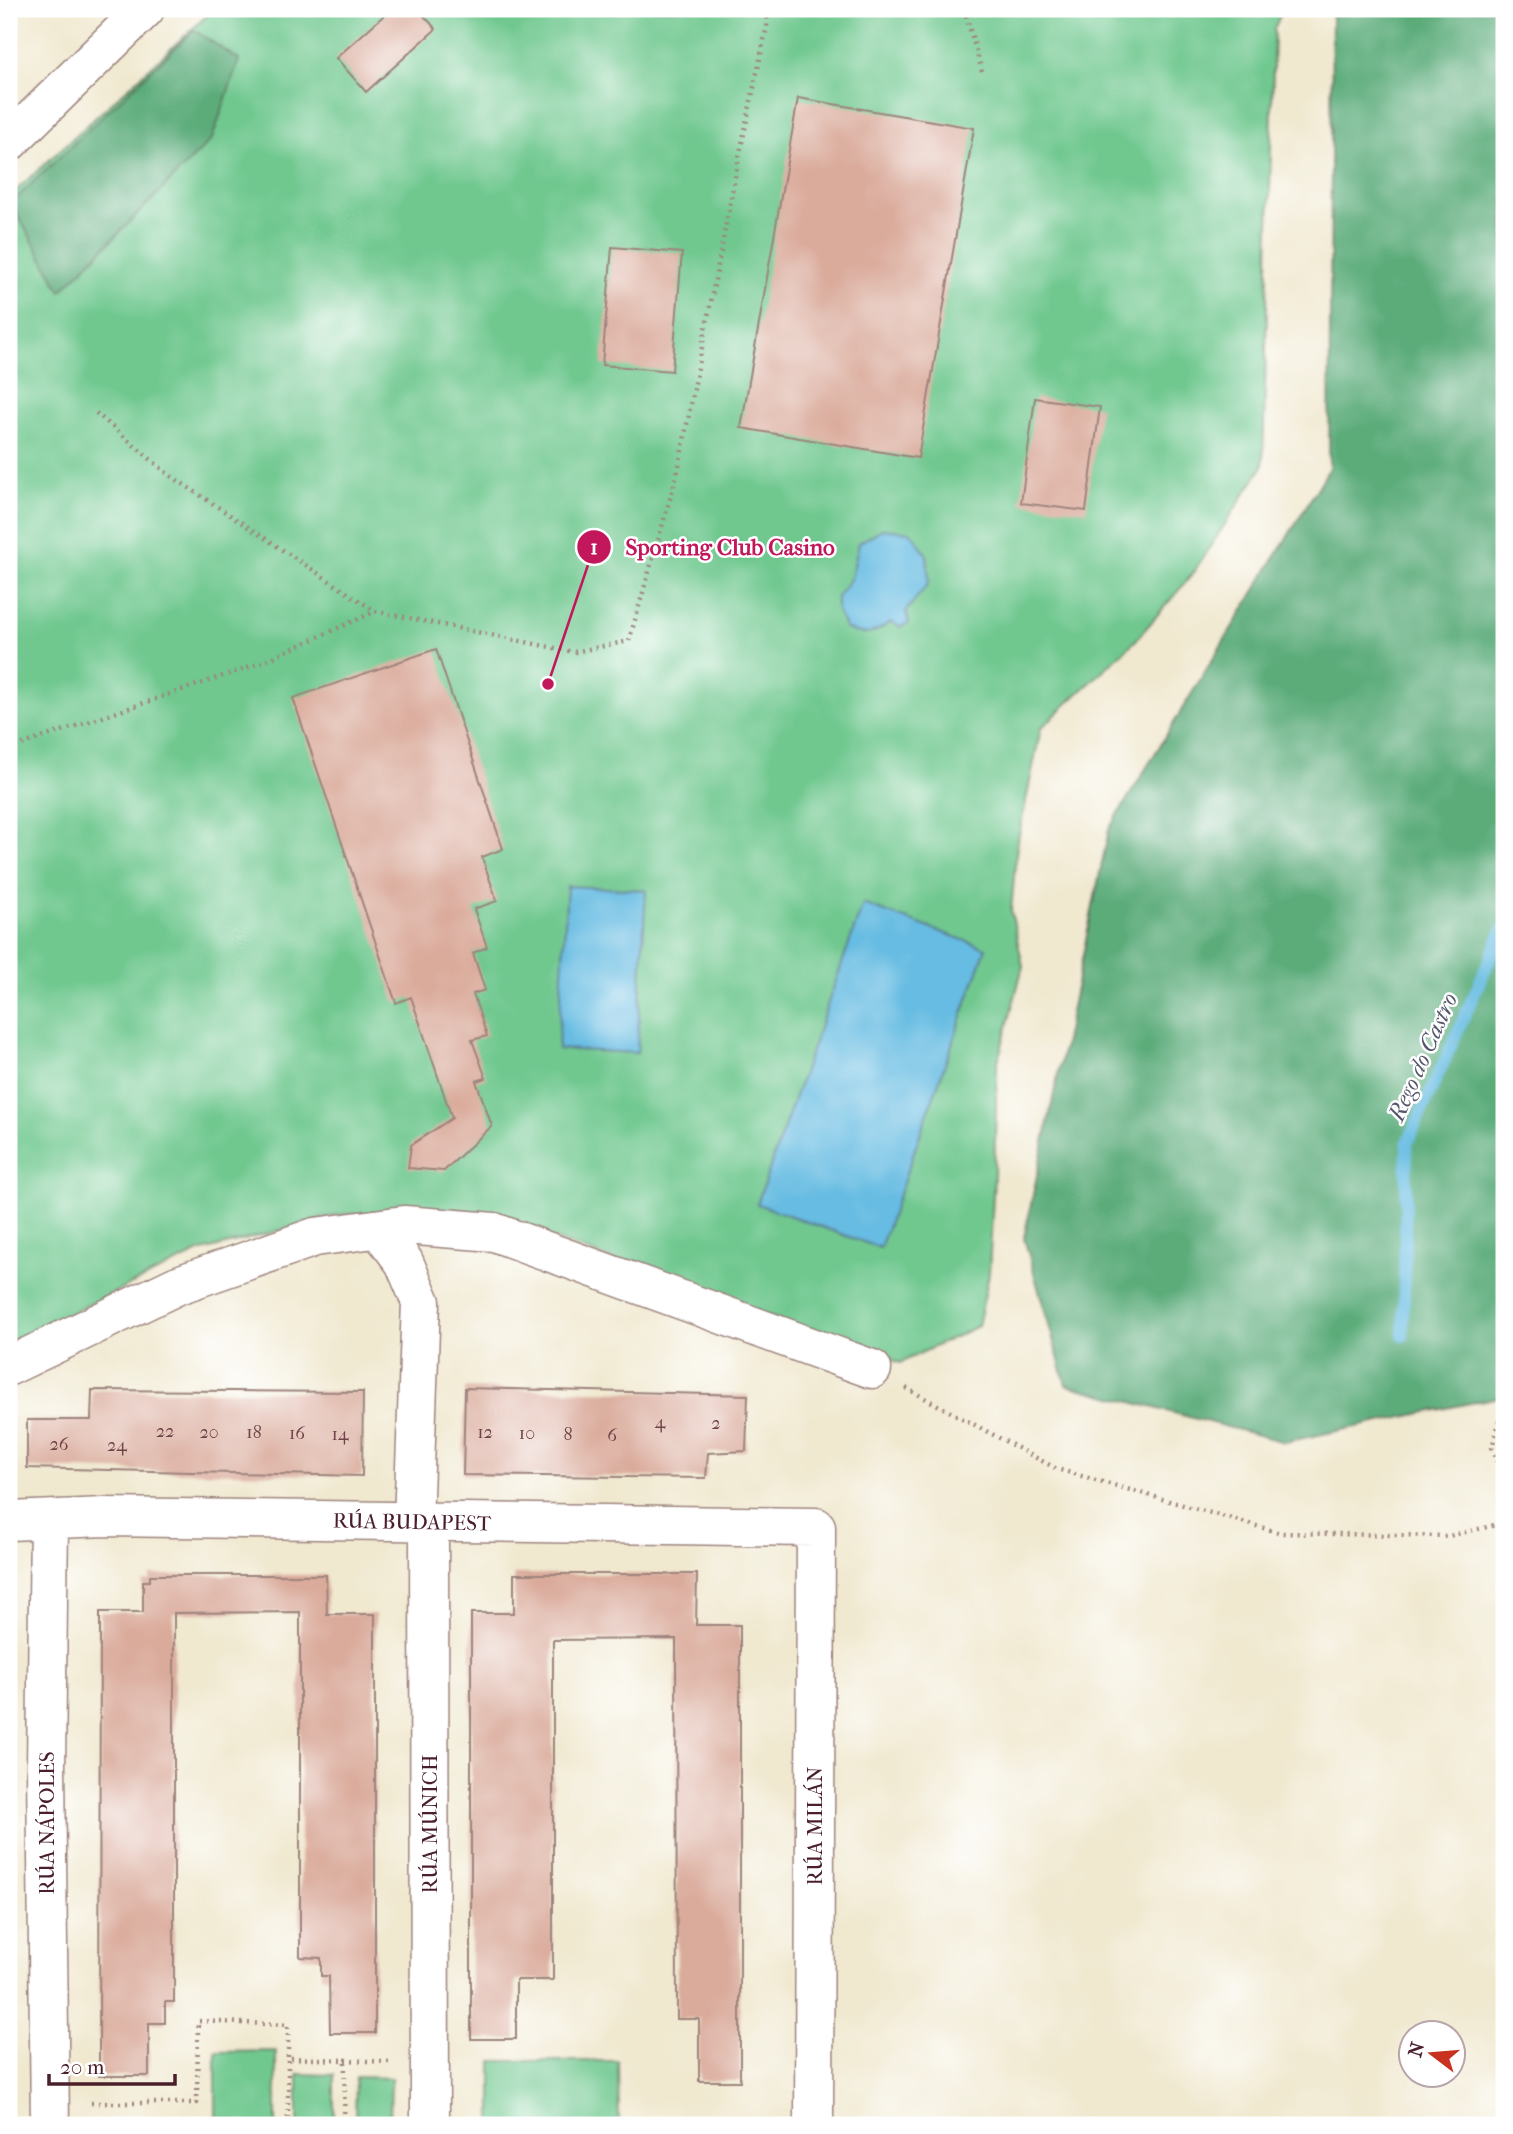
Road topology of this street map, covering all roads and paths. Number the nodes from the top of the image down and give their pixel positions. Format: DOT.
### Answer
graph roads {
  1 [pos="145,9"];
  2 [pos="767,9"];
  3 [pos="964,9"];
  4 [pos="982,71"];
  5 [pos="9,142"];
  6 [pos="96,413"];
  7 [pos="375,611"];
  8 [pos="9,750"];
  9 [pos="379,1229"];
  10 [pos="9,1366"];
  11 [pos="872,1369"];
  12 [pos="1504,1400"];
  13 [pos="1504,1478"];
  14 [pos="9,1521"];
  15 [pos="49,1521"];
  16 [pos="421,1522"];
  17 [pos="1504,1523"];
  18 [pos="816,1527"];
  19 [pos="288,2058"];
  20 [pos="50,2114"];
  21 [pos="288,2125"];
  22 [pos="344,2125"];
  23 [pos="430,2125"];
  24 [pos="814,2125"];
  1 -- 5 [label="street"];
  2 -- 7 [label="path"];
  3 -- 4 [label="path"];
  6 -- 7 [label="path"];
  7 -- 8 [label="path"];
  9 -- 10 [label="street"];
  9 -- 11 [label="street"];
  9 -- 16 [label="street, RÚA MÚNICH"];
  11 -- 17 [label="path"];
  12 -- 13 [label="path"];
  14 -- 15 [label="street, RÚA BUDAPEST"];
  15 -- 16 [label="street, RÚA BUDAPEST"];
  15 -- 20 [label="street, RÚA NÁPOLES"];
  16 -- 18 [label="street, RÚA BUDAPEST"];
  16 -- 23 [label="street, RÚA MÚNICH"];
  18 -- 24 [label="street, RÚA MILÁN"];
  19 -- 20 [label="path"];
  19 -- 21 [label="path"];
  19 -- 22 [label="path"];
}
